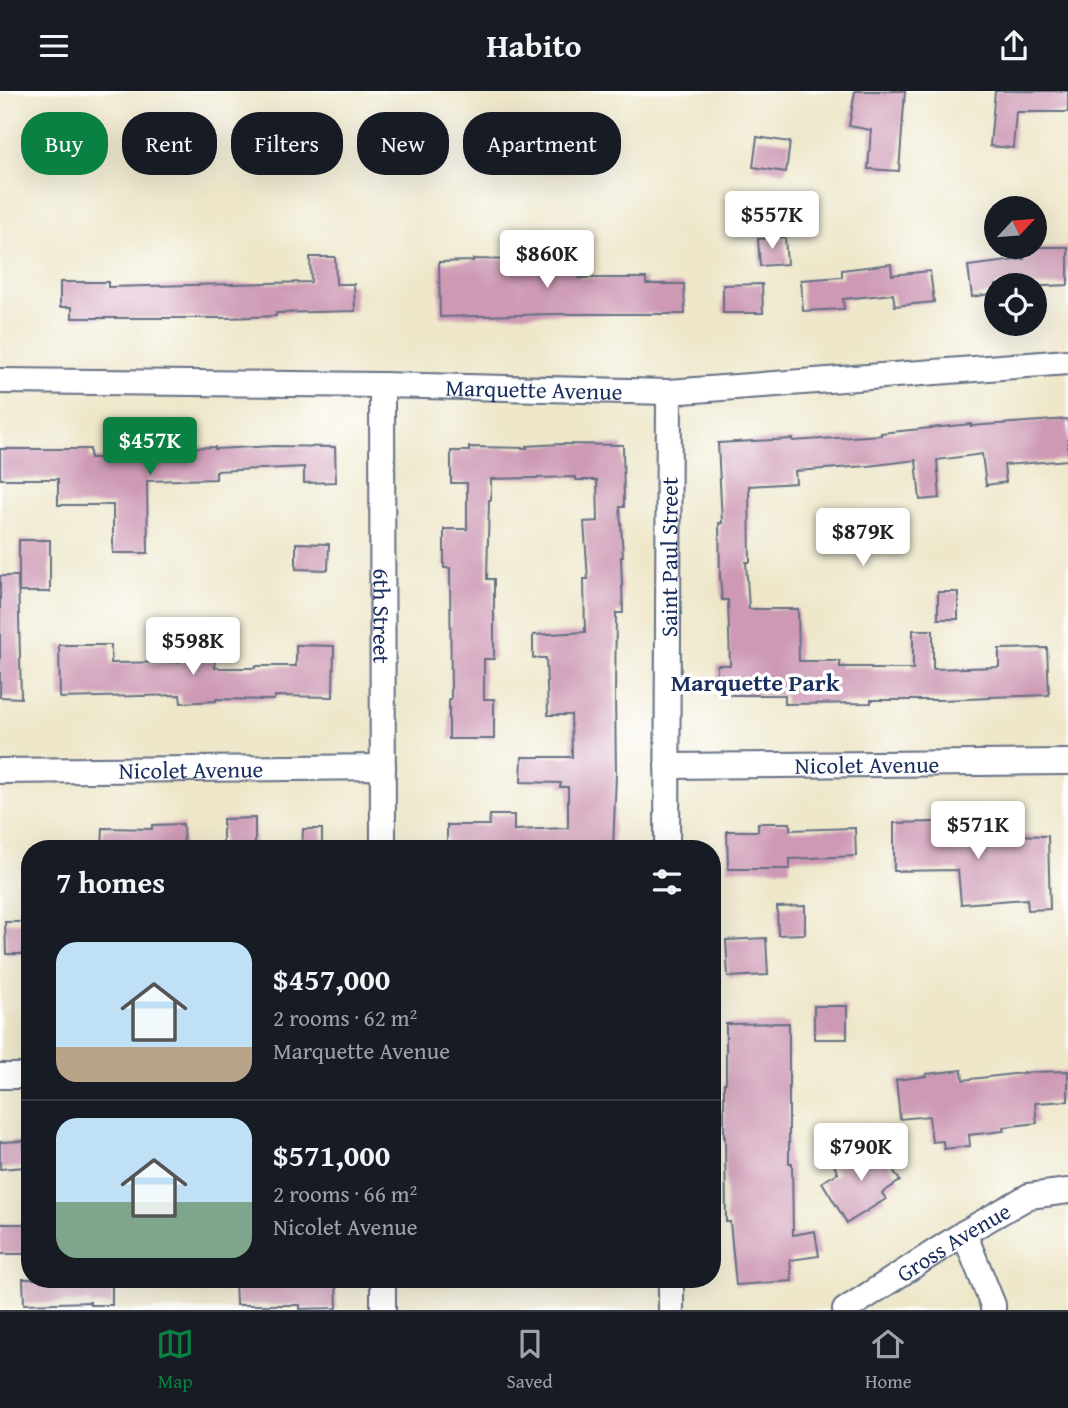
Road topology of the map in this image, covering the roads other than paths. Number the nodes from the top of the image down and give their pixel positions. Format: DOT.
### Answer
graph roads {
  1 [pos="1068,362"];
  2 [pos="0,381"];
  3 [pos="382,385"];
  4 [pos="670,392"];
  5 [pos="1068,762"];
  6 [pos="667,766"];
  7 [pos="383,767"];
  8 [pos="0,771"];
  9 [pos="383,840"];
  10 [pos="667,840"];
  11 [pos="0,1076"];
  12 [pos="21,1076"];
  13 [pos="1068,1191"];
  14 [pos="964,1233"];
  15 [pos="383,1288"];
  16 [pos="671,1288"];
  17 [pos="383,1310"];
  18 [pos="671,1310"];
  19 [pos="845,1310"];
  20 [pos="993,1310"];
  1 -- 4 [label="street, Marquette Avenue"];
  2 -- 3 [label="street, Marquette Avenue"];
  3 -- 4 [label="street, Marquette Avenue"];
  3 -- 7 [label="street, 6th Street"];
  4 -- 6 [label="street, Saint Paul Street"];
  5 -- 6 [label="street, Nicolet Avenue"];
  6 -- 10 [label="street, Saint Paul Street"];
  7 -- 8 [label="street, Nicolet Avenue"];
  7 -- 9 [label="street, 6th Street"];
  11 -- 12 [label="street"];
  13 -- 14 [label="street, Gross Avenue"];
  14 -- 19 [label="street, Gross Avenue"];
  14 -- 20 [label="street"];
  15 -- 17 [label="street"];
  16 -- 18 [label="street"];
}
